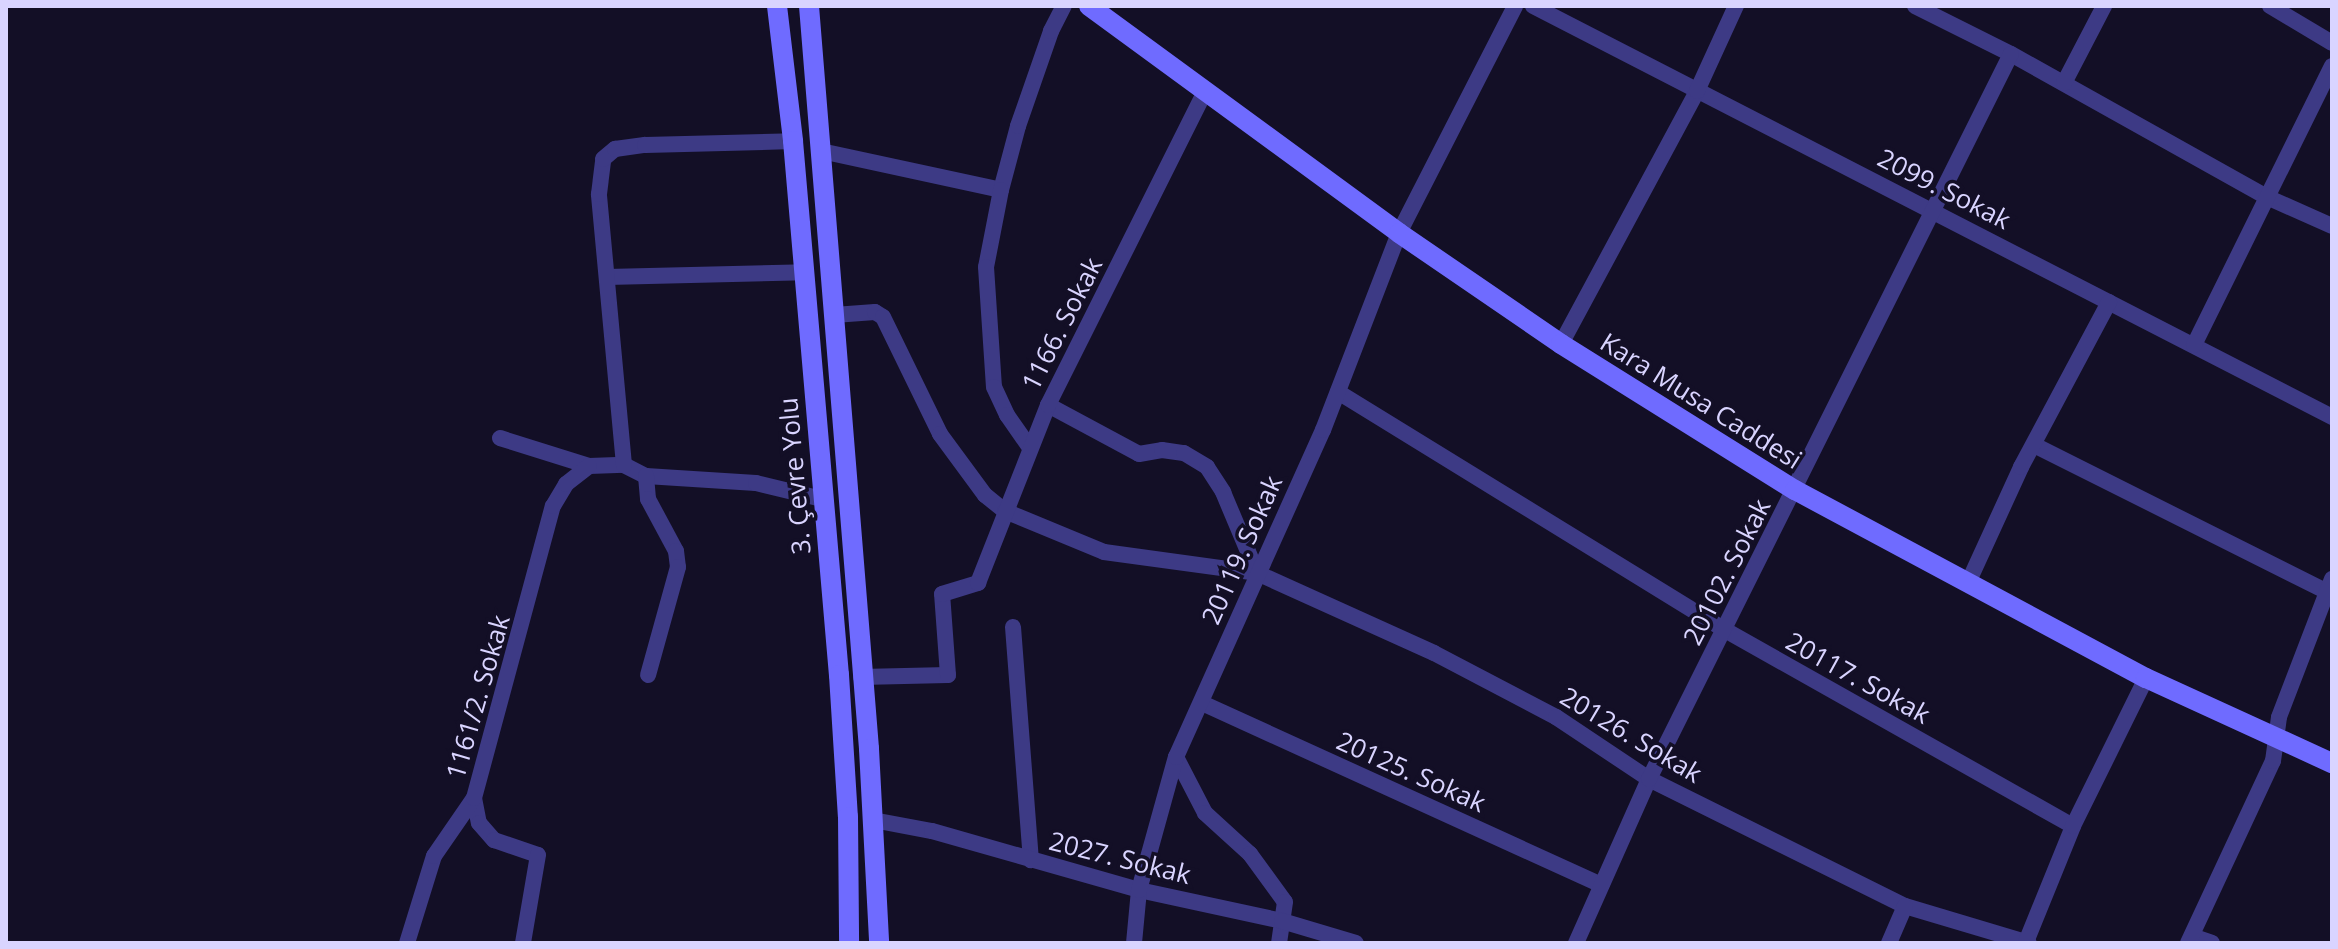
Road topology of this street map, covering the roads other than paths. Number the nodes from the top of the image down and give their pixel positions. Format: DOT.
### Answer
graph roads {
  1 [pos="777,6"];
  2 [pos="809,6"];
  3 [pos="1064,6"];
  4 [pos="1089,6"];
  5 [pos="1515,6"];
  6 [pos="1533,6"];
  7 [pos="1736,6"];
  8 [pos="1915,6"];
  9 [pos="2104,6"];
  10 [pos="2270,6"];
  11 [pos="2332,43"];
  12 [pos="2011,54"];
  13 [pos="2332,66"];
  14 [pos="2064,83"];
  15 [pos="1697,91"];
  16 [pos="1204,93"];
  17 [pos="793,141"];
  18 [pos="821,151"];
  19 [pos="1001,190"];
  20 [pos="2269,198"];
  21 [pos="1934,209"];
  22 [pos="2332,226"];
  23 [pos="1399,233"];
  24 [pos="805,272"];
  25 [pos="607,277"];
  26 [pos="2109,302"];
  27 [pos="834,315"];
  28 [pos="1561,344"];
  29 [pos="2194,345"];
  30 [pos="1338,392"];
  31 [pos="1048,405"];
  32 [pos="2332,417"];
  33 [pos="500,438"];
  34 [pos="2034,445"];
  35 [pos="1029,446"];
  36 [pos="624,465"];
  37 [pos="589,466"];
  38 [pos="646,476"];
  39 [pos="1795,490"];
  40 [pos="822,499"];
  41 [pos="1005,511"];
  42 [pos="1257,573"];
  43 [pos="1968,583"];
  44 [pos="2329,586"];
  45 [pos="1013,627"];
  46 [pos="1725,630"];
  47 [pos="648,675"];
  48 [pos="861,677"];
  49 [pos="2146,678"];
  50 [pos="1202,703"];
  51 [pos="2276,740"];
  52 [pos="1176,757"];
  53 [pos="2332,763"];
  54 [pos="1649,779"];
  55 [pos="474,798"];
  56 [pos="873,820"];
  57 [pos="2073,826"];
  58 [pos="1031,860"];
  59 [pos="1601,885"];
  60 [pos="1139,890"];
  61 [pos="1905,906"];
  62 [pos="1282,921"];
  63 [pos="2190,939"];
  64 [pos="2028,942"];
  65 [pos="407,943"];
  66 [pos="523,943"];
  67 [pos="849,943"];
  68 [pos="879,943"];
  69 [pos="1134,943"];
  70 [pos="1279,943"];
  71 [pos="1356,943"];
  72 [pos="1576,943"];
  73 [pos="1889,943"];
  74 [pos="2212,943"];
  1 -- 17 [label="main road, 3. Çevre Yolu"];
  2 -- 18 [label="main road, 3. Çevre Yolu"];
  3 -- 19 [label="street"];
  4 -- 16 [label="main road, Kara Musa Caddesi"];
  5 -- 23 [label="street, 20119. Sokak"];
  6 -- 15 [label="street, 2099. Sokak"];
  7 -- 15 [label="street"];
  8 -- 12 [label="street"];
  9 -- 14 [label="street"];
  10 -- 11 [label="street"];
  12 -- 14 [label="street"];
  12 -- 21 [label="street, 20102. Sokak"];
  13 -- 20 [label="street"];
  14 -- 20 [label="street"];
  15 -- 21 [label="street, 2099. Sokak"];
  15 -- 28 [label="street"];
  16 -- 23 [label="main road, Kara Musa Caddesi"];
  16 -- 31 [label="street, 1166. Sokak"];
  17 -- 24 [label="main road, 3. Çevre Yolu"];
  17 -- 25 [label="street"];
  18 -- 19 [label="street"];
  18 -- 27 [label="main road, 3. Çevre Yolu"];
  19 -- 35 [label="street"];
  20 -- 22 [label="street"];
  20 -- 29 [label="street"];
  21 -- 26 [label="street, 2099. Sokak"];
  21 -- 39 [label="street, 20102. Sokak"];
  23 -- 28 [label="main road, Kara Musa Caddesi"];
  23 -- 30 [label="street, 20119. Sokak"];
  24 -- 25 [label="street"];
  24 -- 40 [label="main road, 3. Çevre Yolu"];
  25 -- 36 [label="street"];
  26 -- 29 [label="street, 2099. Sokak"];
  26 -- 34 [label="street"];
  27 -- 41 [label="street"];
  27 -- 48 [label="main road, 3. Çevre Yolu"];
  28 -- 39 [label="main road, Kara Musa Caddesi"];
  29 -- 32 [label="street, 2099. Sokak"];
  30 -- 42 [label="street, 20119. Sokak"];
  30 -- 46 [label="street, 20117. Sokak"];
  31 -- 35 [label="street, 1166. Sokak"];
  31 -- 42 [label="street"];
  33 -- 37 [label="street"];
  34 -- 43 [label="street"];
  34 -- 44 [label="street"];
  35 -- 41 [label="street, 1166. Sokak"];
  36 -- 37 [label="street"];
  36 -- 38 [label="street"];
  37 -- 55 [label="street, 1161/2. Sokak"];
  38 -- 40 [label="street"];
  38 -- 47 [label="street"];
  39 -- 43 [label="main road, Kara Musa Caddesi"];
  39 -- 46 [label="street, 20102. Sokak"];
  40 -- 67 [label="main road, 3. Çevre Yolu"];
  41 -- 42 [label="street, 20126. Sokak"];
  41 -- 48 [label="street, 1166. Sokak"];
  42 -- 50 [label="street, 20119. Sokak"];
  42 -- 54 [label="street, 20126. Sokak"];
  43 -- 49 [label="main road, Kara Musa Caddesi"];
  44 -- 51 [label="street"];
  45 -- 58 [label="street"];
  46 -- 54 [label="street, 20102. Sokak"];
  46 -- 57 [label="street, 20117. Sokak"];
  48 -- 56 [label="main road, 3. Çevre Yolu"];
  49 -- 51 [label="main road, Kara Musa Caddesi"];
  49 -- 57 [label="street"];
  50 -- 52 [label="street, 20119. Sokak"];
  50 -- 59 [label="street, 20125. Sokak"];
  51 -- 53 [label="main road, Kara Musa Caddesi"];
  51 -- 63 [label="street"];
  52 -- 60 [label="street, 20119. Sokak"];
  52 -- 62 [label="street"];
  54 -- 59 [label="street, 20102. Sokak"];
  54 -- 61 [label="street, 20126. Sokak"];
  55 -- 65 [label="street, 1161/2. Sokak"];
  55 -- 66 [label="street"];
  56 -- 58 [label="street, 2027. Sokak"];
  56 -- 68 [label="main road, 3. Çevre Yolu"];
  57 -- 64 [label="street"];
  58 -- 60 [label="street, 2027. Sokak"];
  59 -- 72 [label="street, 20102. Sokak"];
  60 -- 62 [label="street, 2027. Sokak"];
  60 -- 69 [label="street, 20119. Sokak"];
  61 -- 64 [label="street, 20126. Sokak"];
  61 -- 73 [label="street"];
  62 -- 70 [label="street"];
  62 -- 71 [label="street, 2027. Sokak"];
  63 -- 74 [label="street"];
}
